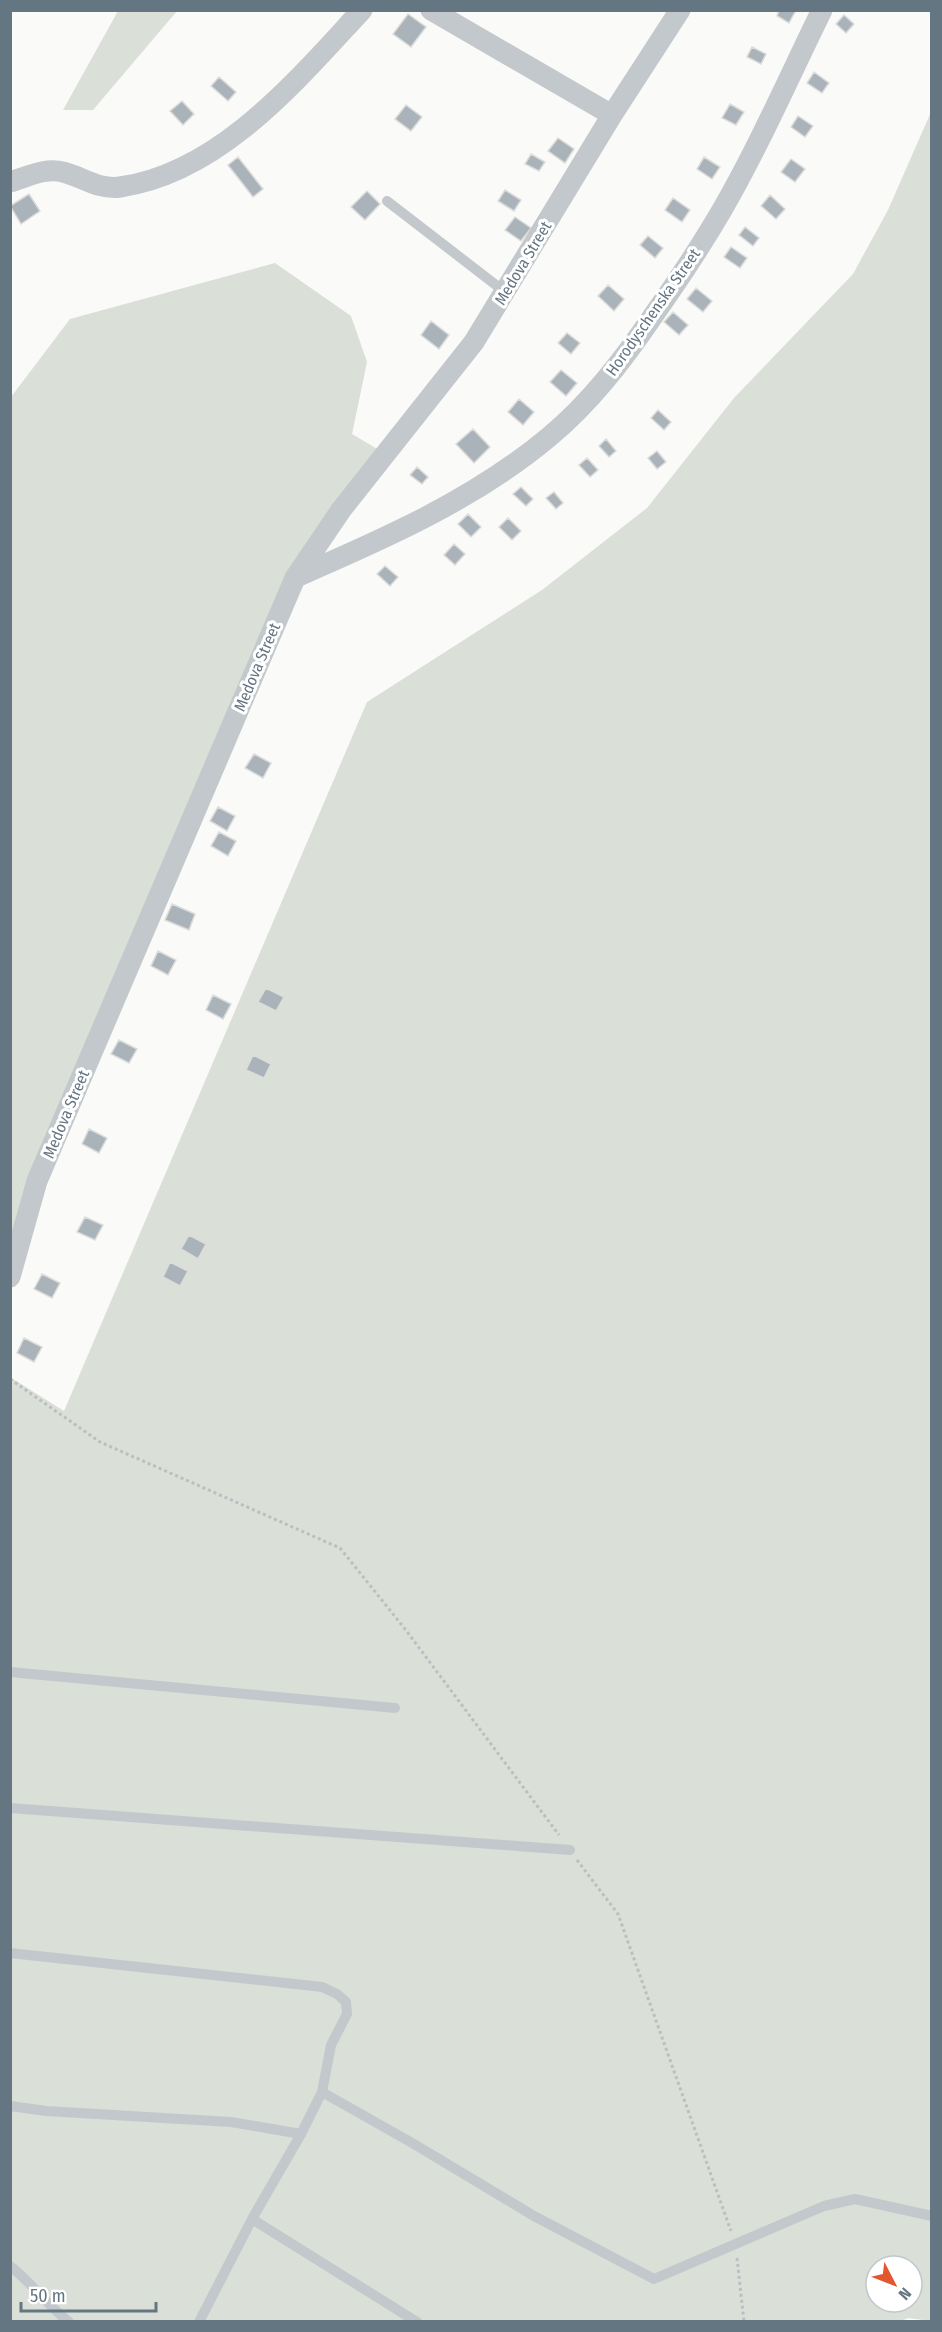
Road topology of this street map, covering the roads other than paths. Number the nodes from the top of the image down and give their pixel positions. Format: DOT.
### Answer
graph roads {
  1 [pos="362,10"];
  2 [pos="431,10"];
  3 [pos="680,10"];
  4 [pos="822,10"];
  5 [pos="612,115"];
  6 [pos="10,182"];
  7 [pos="387,201"];
  8 [pos="505,292"];
  9 [pos="295,578"];
  10 [pos="10,1277"];
  11 [pos="10,1672"];
  12 [pos="395,1708"];
  13 [pos="10,1808"];
  14 [pos="570,1850"];
  15 [pos="10,1953"];
  16 [pos="322,2092"];
  17 [pos="10,2106"];
  18 [pos="301,2134"];
  19 [pos="932,2216"];
  20 [pos="252,2219"];
  21 [pos="10,2266"];
  22 [pos="69,2322"];
  23 [pos="200,2322"];
  24 [pos="417,2322"];
  1 -- 6 [label="street"];
  2 -- 5 [label="street"];
  3 -- 5 [label="street, Medova Street"];
  4 -- 9 [label="street, Horodyschenska Street"];
  5 -- 8 [label="street, Medova Street"];
  7 -- 8 [label="lane"];
  8 -- 9 [label="street, Medova Street"];
  9 -- 10 [label="street, Medova Street"];
  11 -- 12 [label="lane"];
  13 -- 14 [label="lane"];
  15 -- 16 [label="lane"];
  16 -- 18 [label="lane"];
  16 -- 19 [label="lane"];
  17 -- 18 [label="lane"];
  18 -- 20 [label="lane"];
  20 -- 23 [label="lane"];
  20 -- 24 [label="lane"];
  21 -- 22 [label="lane"];
}
